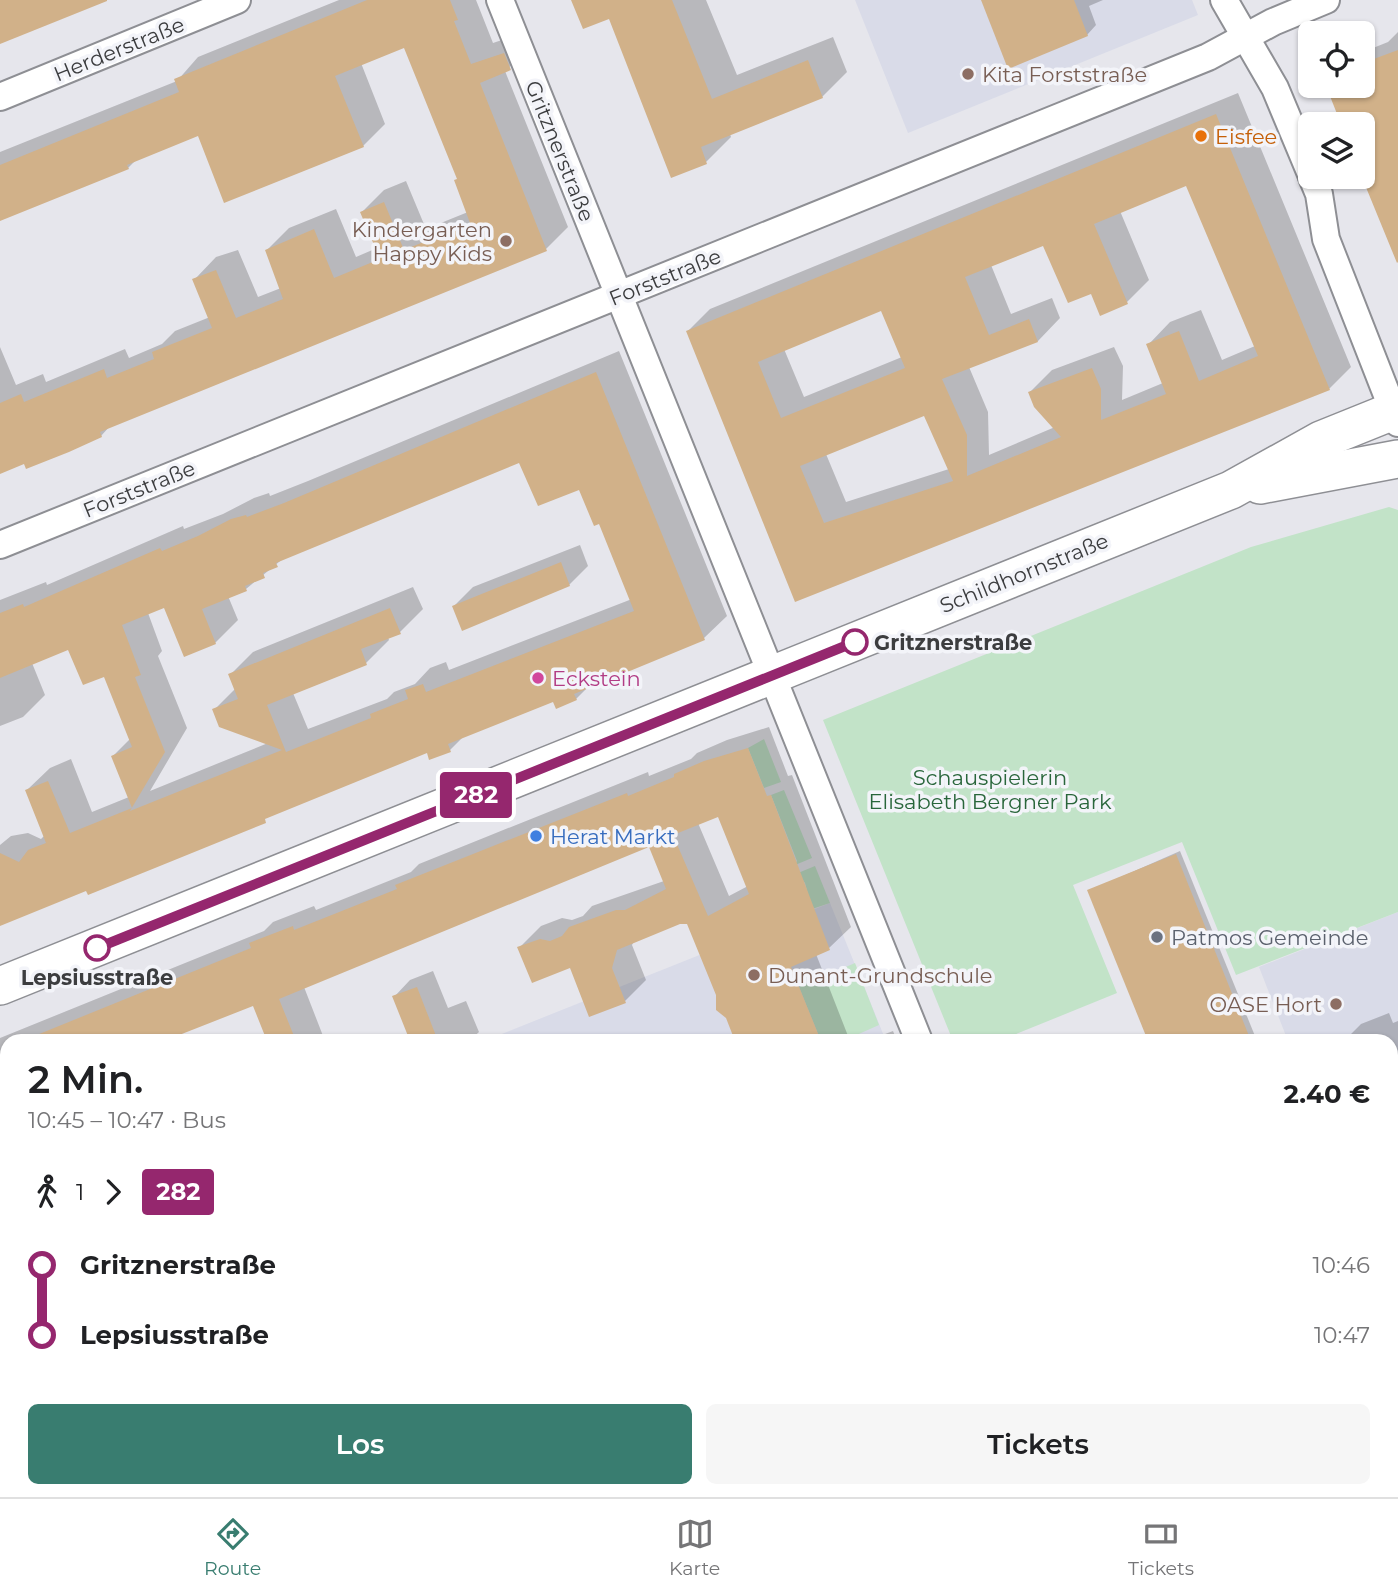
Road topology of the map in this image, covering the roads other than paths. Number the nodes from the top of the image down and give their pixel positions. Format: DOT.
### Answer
graph roads {
  1 [pos="237,0"];
  2 [pos="500,0"];
  3 [pos="1224,0"];
  4 [pos="1326,0"];
  5 [pos="1247,38"];
  6 [pos="0,97"];
  7 [pos="1298,144"];
  8 [pos="1317,189"];
  9 [pos="618,297"];
  10 [pos="1396,415"];
  11 [pos="1398,459"];
  12 [pos="1231,490"];
  13 [pos="0,545"];
  14 [pos="771,676"];
  15 [pos="0,986"];
  16 [pos="916,1034"];
  1 -- 6 [label="street, Herderstraße"];
  2 -- 9 [label="street, Gritznerstraße"];
  3 -- 5 [label="street"];
  4 -- 5 [label="street, Forststraße"];
  5 -- 7 [label="street"];
  5 -- 9 [label="street, Forststraße"];
  8 -- 10 [label="street"];
  9 -- 13 [label="street, Forststraße"];
  9 -- 14 [label="street, Gritznerstraße"];
  10 -- 12 [label="main road, Schildhornstraße"];
  11 -- 12 [label="main road, Schildhornstraße"];
  12 -- 14 [label="main road, Schildhornstraße"];
  14 -- 15 [label="main road, Schildhornstraße"];
  14 -- 16 [label="street, Gritznerstraße"];
}
